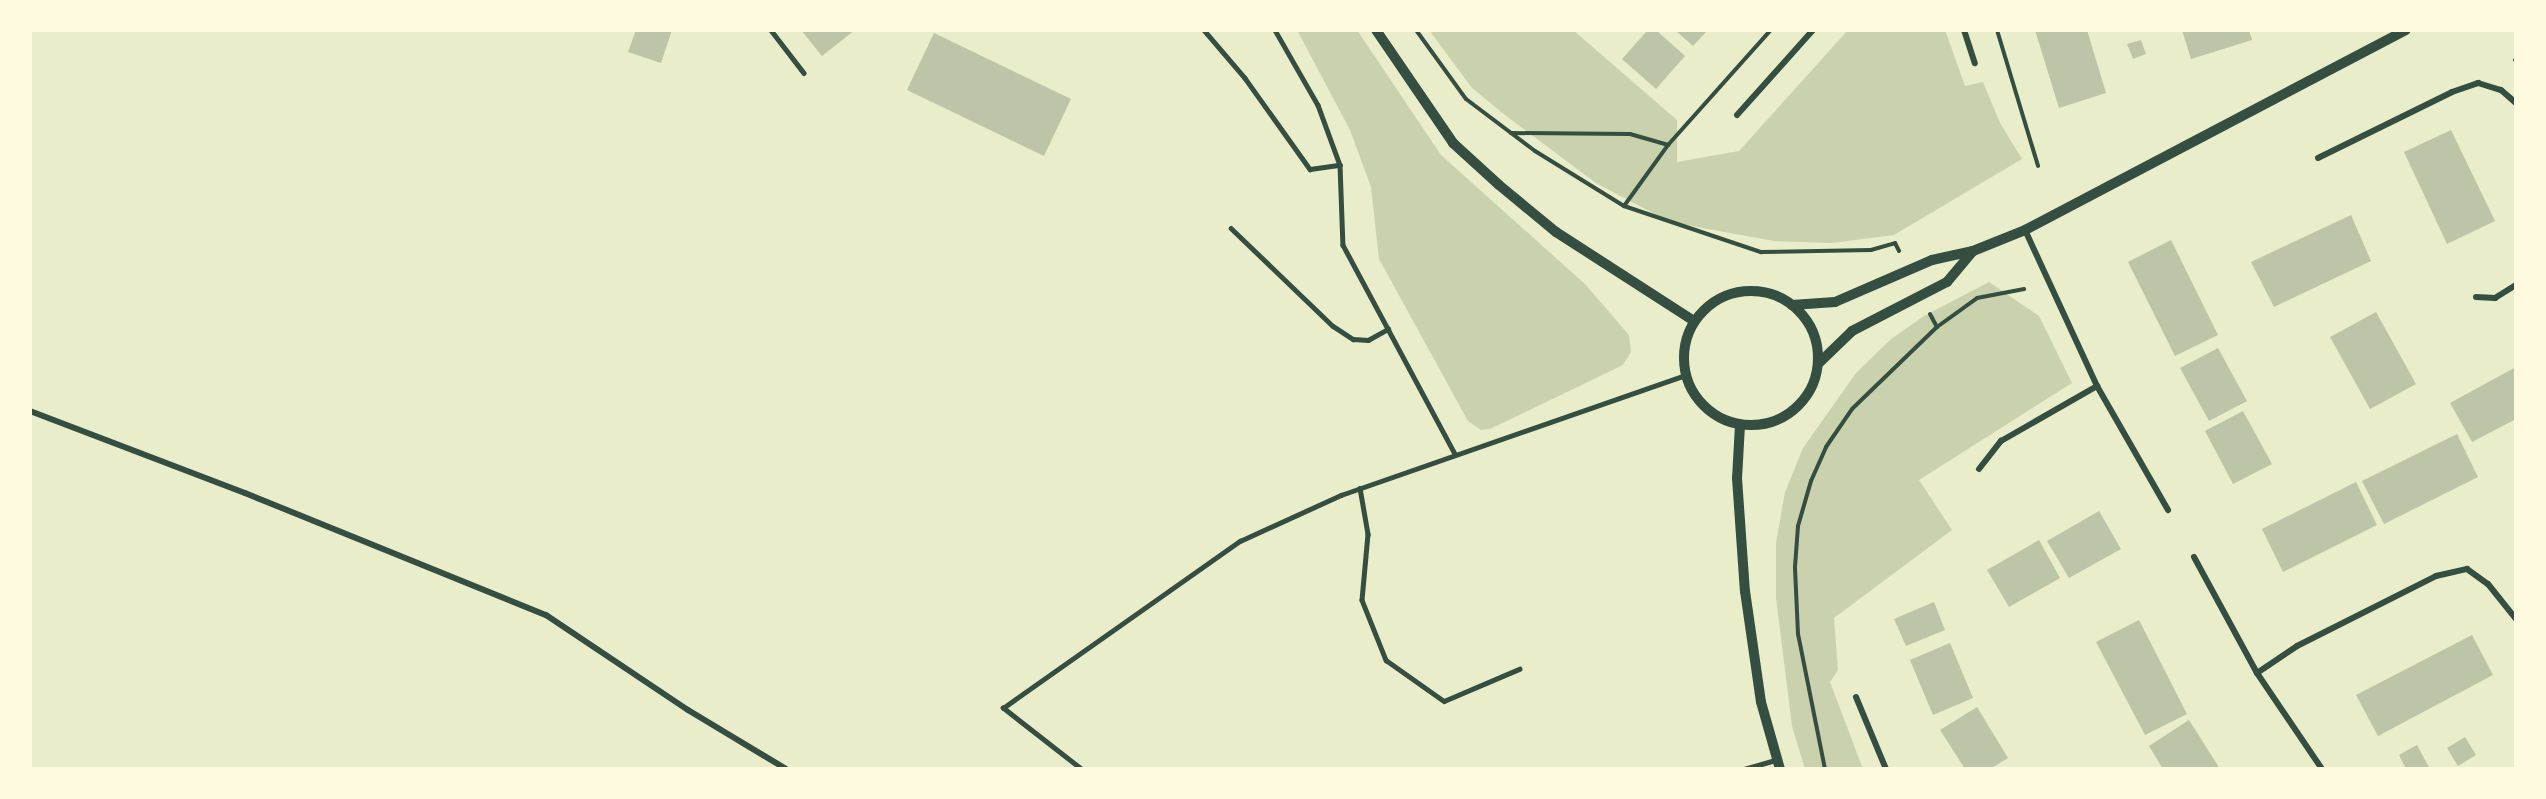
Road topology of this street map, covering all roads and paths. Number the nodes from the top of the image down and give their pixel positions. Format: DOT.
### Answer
graph roads {
  1 [pos="562,30"];
  2 [pos="574,30"];
  3 [pos="771,30"];
  4 [pos="1204,30"];
  5 [pos="1275,30"];
  6 [pos="1376,30"];
  7 [pos="1416,30"];
  8 [pos="1771,30"];
  9 [pos="1813,30"];
  10 [pos="1964,30"];
  11 [pos="1997,30"];
  12 [pos="2406,30"];
  13 [pos="1975,63"];
  14 [pos="804,73"];
  15 [pos="2516,103"];
  16 [pos="1737,115"];
  17 [pos="1510,133"];
  18 [pos="1668,145"];
  19 [pos="2318,158"];
  20 [pos="1340,165"];
  21 [pos="2038,166"];
  22 [pos="1624,206"];
  23 [pos="1231,228"];
  24 [pos="2025,230"];
  25 [pos="1895,243"];
  26 [pos="1973,251"];
  27 [pos="2516,285"];
  28 [pos="2024,289"];
  29 [pos="2475,297"];
  30 [pos="1792,305"];
  31 [pos="1694,321"];
  32 [pos="1388,329"];
  33 [pos="1818,364"];
  34 [pos="1685,375"];
  35 [pos="2097,386"];
  36 [pos="30,411"];
  37 [pos="1740,425"];
  38 [pos="1455,454"];
  39 [pos="1978,469"];
  40 [pos="1360,488"];
  41 [pos="2168,510"];
  42 [pos="2194,557"];
  43 [pos="2516,619"];
  44 [pos="1519,669"];
  45 [pos="2257,673"];
  46 [pos="1856,697"];
  47 [pos="1779,764"];
  48 [pos="786,769"];
  49 [pos="1082,769"];
  50 [pos="1744,769"];
  51 [pos="1825,769"];
  52 [pos="1886,769"];
  53 [pos="2322,769"];
  1 -- 2 [label="path"];
  3 -- 14 [label="lane"];
  4 -- 20 [label="lane"];
  5 -- 20 [label="lane"];
  6 -- 31 [label="street"];
  7 -- 17 [label="path"];
  8 -- 18 [label="path"];
  9 -- 16 [label="street"];
  10 -- 13 [label="street"];
  11 -- 21 [label="path"];
  12 -- 24 [label="street"];
  15 -- 19 [label="street"];
  17 -- 18 [label="path"];
  17 -- 22 [label="path"];
  18 -- 22 [label="path"];
  20 -- 32 [label="lane"];
  22 -- 25 [label="path"];
  23 -- 32 [label="lane"];
  24 -- 26 [label="street"];
  24 -- 35 [label="street"];
  26 -- 30 [label="street"];
  26 -- 33 [label="street"];
  27 -- 29 [label="street"];
  28 -- 51 [label="path"];
  30 -- 31 [label="street"];
  30 -- 33 [label="street"];
  31 -- 34 [label="street"];
  32 -- 38 [label="lane"];
  33 -- 37 [label="street"];
  34 -- 37 [label="street"];
  34 -- 38 [label="lane"];
  35 -- 39 [label="street"];
  35 -- 41 [label="street"];
  36 -- 48 [label="street"];
  37 -- 47 [label="street"];
  38 -- 40 [label="lane"];
  40 -- 44 [label="lane"];
  40 -- 49 [label="lane"];
  42 -- 45 [label="street"];
  43 -- 45 [label="street"];
  45 -- 53 [label="street"];
  46 -- 52 [label="street"];
  47 -- 50 [label="lane"];
}
